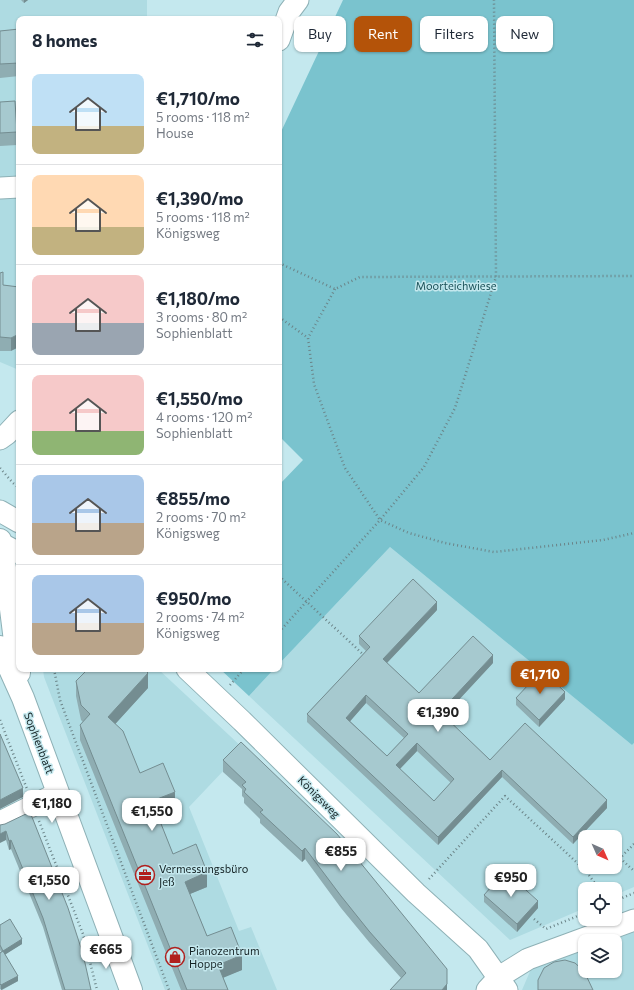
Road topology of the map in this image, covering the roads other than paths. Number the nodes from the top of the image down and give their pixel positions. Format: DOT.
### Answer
graph roads {
  1 [pos="298,0"];
  2 [pos="282,32"];
  3 [pos="16,187"];
  4 [pos="0,188"];
  5 [pos="16,424"];
  6 [pos="0,439"];
  7 [pos="0,511"];
  8 [pos="16,520"];
  9 [pos="5,545"];
  10 [pos="16,650"];
  11 [pos="2,656"];
  12 [pos="19,672"];
  13 [pos="191,672"];
  14 [pos="22,698"];
  15 [pos="58,793"];
  16 [pos="0,822"];
  17 [pos="634,920"];
  18 [pos="498,986"];
  19 [pos="131,990"];
  1 -- 2 [label="street"];
  3 -- 4 [label="street"];
  5 -- 6 [label="street"];
  7 -- 8 [label="street"];
  9 -- 10 [label="main road, Sophienblatt"];
  11 -- 14 [label="main road, Sophienblatt"];
  12 -- 14 [label="main road, Sophienblatt"];
  13 -- 18 [label="street, Königsweg"];
  14 -- 15 [label="main road, Sophienblatt"];
  15 -- 16 [label="street"];
  15 -- 19 [label="main road, Sophienblatt"];
  17 -- 18 [label="street, Königsweg"];
}
